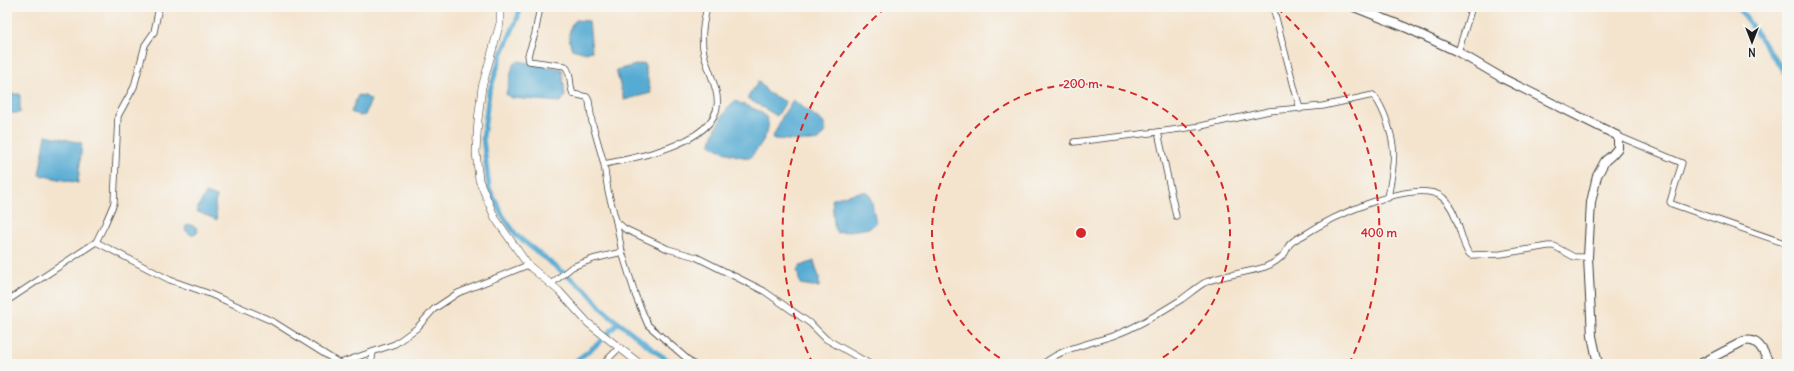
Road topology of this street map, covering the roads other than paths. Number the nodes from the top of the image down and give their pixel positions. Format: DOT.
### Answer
graph roads {
  1 [pos="159,7"];
  2 [pos="500,7"];
  3 [pos="540,7"];
  4 [pos="707,7"];
  5 [pos="1273,7"];
  6 [pos="1354,7"];
  7 [pos="1472,7"];
  8 [pos="1458,52"];
  9 [pos="1300,108"];
  10 [pos="1158,132"];
  11 [pos="1618,136"];
  12 [pos="1074,142"];
  13 [pos="604,164"];
  14 [pos="1388,198"];
  15 [pos="1176,216"];
  16 [pos="616,221"];
  17 [pos="96,242"];
  18 [pos="1787,244"];
  19 [pos="622,252"];
  20 [pos="1588,257"];
  21 [pos="528,265"];
  22 [pos="551,284"];
  23 [pos="7,301"];
  24 [pos="617,347"];
  25 [pos="373,352"];
  26 [pos="338,364"];
  27 [pos="372,364"];
  28 [pos="603,364"];
  29 [pos="640,364"];
  30 [pos="693,364"];
  31 [pos="870,364"];
  32 [pos="1043,364"];
  33 [pos="1598,364"];
  34 [pos="1700,364"];
  35 [pos="1770,364"];
  1 -- 17 [label="street"];
  2 -- 21 [label="street"];
  3 -- 13 [label="street"];
  4 -- 13 [label="street"];
  5 -- 9 [label="street"];
  6 -- 8 [label="main road"];
  7 -- 8 [label="street"];
  8 -- 11 [label="main road"];
  9 -- 10 [label="street"];
  9 -- 14 [label="street"];
  10 -- 12 [label="street"];
  10 -- 15 [label="street"];
  11 -- 18 [label="street"];
  11 -- 20 [label="main road"];
  13 -- 16 [label="street"];
  14 -- 20 [label="street"];
  14 -- 32 [label="street"];
  16 -- 19 [label="street"];
  16 -- 31 [label="street"];
  17 -- 23 [label="street"];
  17 -- 26 [label="street"];
  19 -- 22 [label="street"];
  19 -- 30 [label="street"];
  20 -- 33 [label="main road"];
  21 -- 22 [label="street"];
  21 -- 25 [label="street"];
  22 -- 24 [label="street"];
  24 -- 28 [label="street"];
  24 -- 29 [label="street"];
  25 -- 26 [label="street"];
  25 -- 27 [label="street"];
  34 -- 35 [label="main road"];
}
